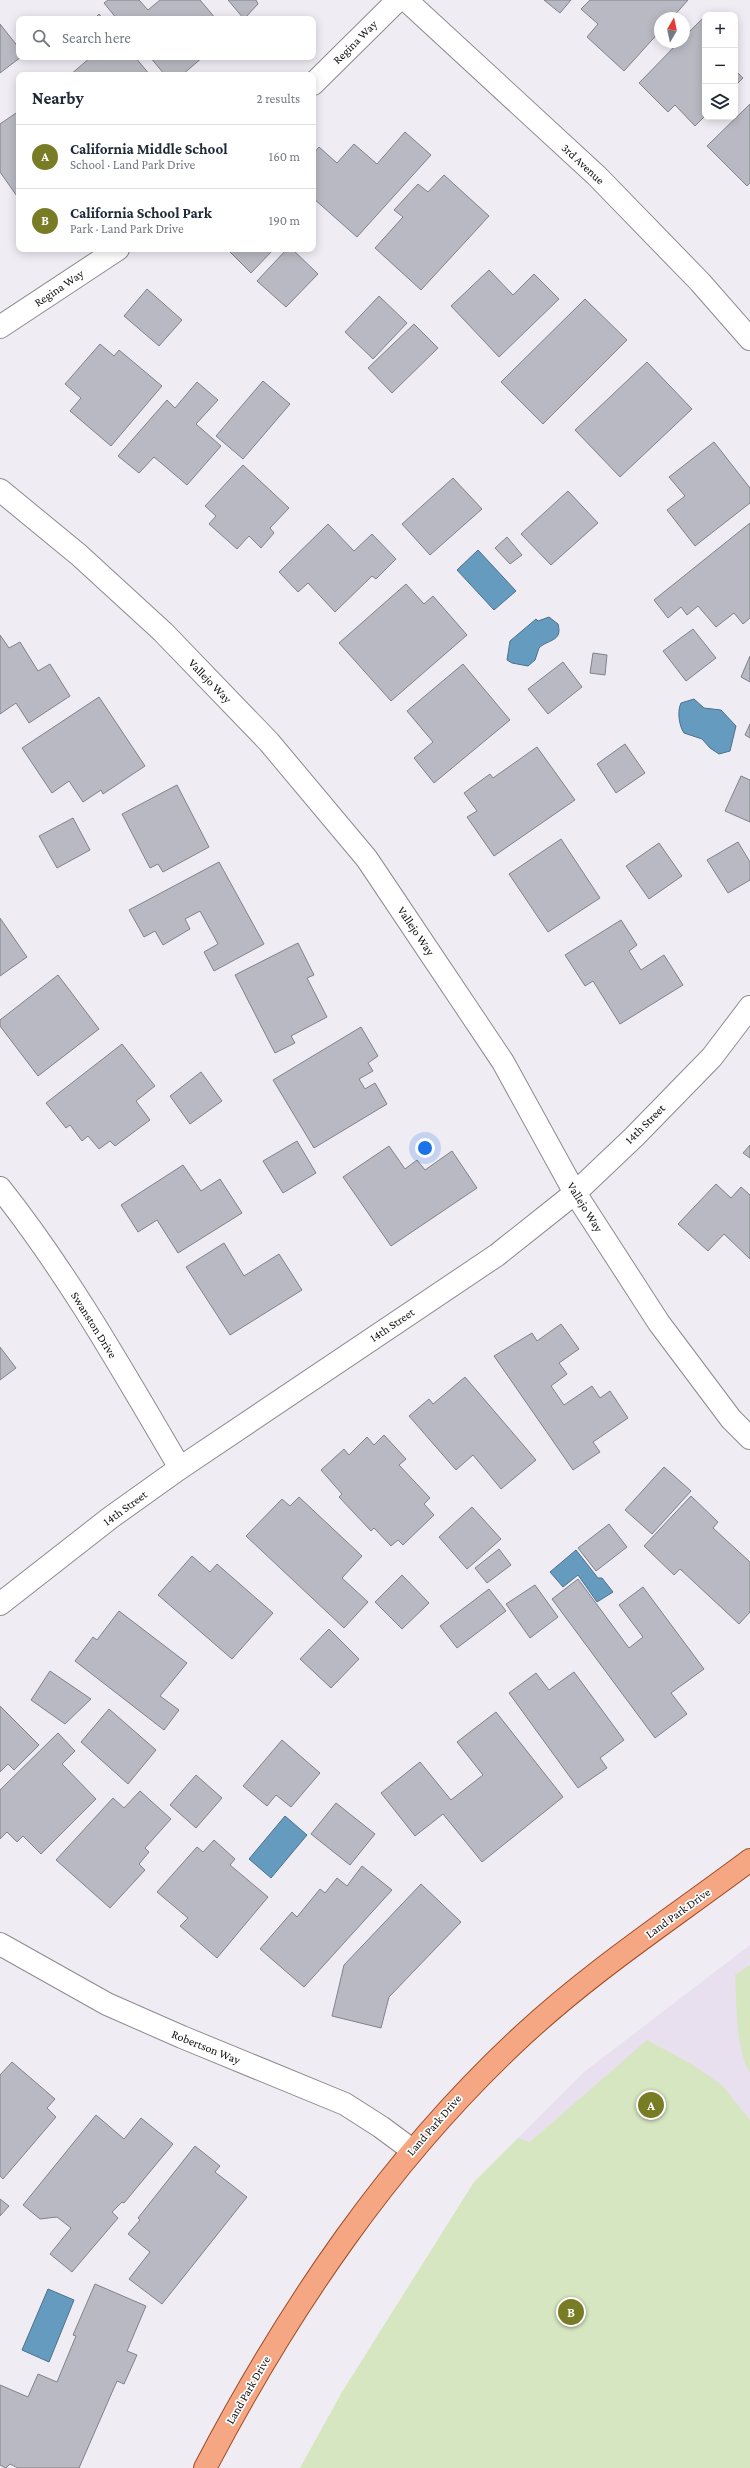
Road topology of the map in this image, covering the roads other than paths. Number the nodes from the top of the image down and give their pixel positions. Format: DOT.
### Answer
graph roads {
  1 [pos="398,0"];
  2 [pos="406,0"];
  3 [pos="316,81"];
  4 [pos="114,252"];
  5 [pos="0,328"];
  6 [pos="750,339"];
  7 [pos="0,490"];
  8 [pos="750,1007"];
  9 [pos="0,1188"];
  10 [pos="575,1193"];
  11 [pos="750,1438"];
  12 [pos="180,1468"];
  13 [pos="0,1604"];
  14 [pos="750,1860"];
  15 [pos="0,1944"];
  16 [pos="412,2150"];
  17 [pos="205,2468"];
  1 -- 3 [label="street, Regina Way"];
  2 -- 6 [label="street, 3rd Avenue"];
  4 -- 5 [label="street, Regina Way"];
  7 -- 10 [label="street, Vallejo Way"];
  8 -- 10 [label="street, 14th Street"];
  9 -- 12 [label="street, Swanston Drive"];
  10 -- 11 [label="street, Vallejo Way"];
  10 -- 12 [label="street, 14th Street"];
  12 -- 13 [label="street, 14th Street"];
  14 -- 16 [label="main road, Land Park Drive"];
  15 -- 16 [label="street, Robertson Way"];
  16 -- 17 [label="main road, Land Park Drive"];
}
